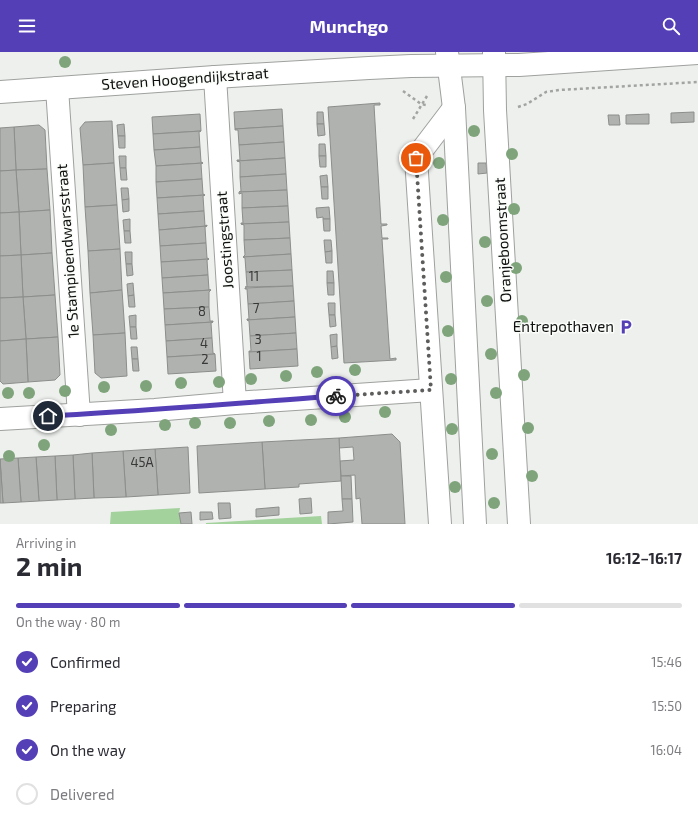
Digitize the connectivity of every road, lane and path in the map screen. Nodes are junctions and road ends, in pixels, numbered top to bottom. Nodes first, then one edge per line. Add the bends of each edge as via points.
1 (698, 53) edge
2 (494, 58) edge
3 (410, 59) edge
4 (447, 59) edge
5 (215, 77) junction
6 (698, 82) edge
7 (57, 88) junction
8 (402, 91) dead end
9 (0, 92) edge
10 (454, 108) junction
11 (495, 110) junction
12 (431, 390) junction
13 (235, 403) junction
14 (79, 415) junction
15 (0, 419) edge
16 (440, 524) edge
17 (475, 524) edge
18 (520, 524) edge

1 - 2 street via 519,65
2 - 4 street, Steven Hoogendijkstraat
2 - 11 street, Oranjeboomstraat
3 - 4 street, Steven Hoogendijkstraat
3 - 5 street, Steven Hoogendijkstraat
4 - 10 street
5 - 7 street, Steven Hoogendijkstraat
5 - 13 street, Joostingstraat
6 - 11 path via 559,90 546,92 517,107
7 - 9 street, Steven Hoogendijkstraat
7 - 14 street, 1e Stampioendwarsstraat
8 - 10 path via 421,104
10 - 12 street via 416,158
10 - 17 street
11 - 18 street, Oranjeboomstraat
12 - 13 street
12 - 16 street
13 - 14 street
14 - 15 street

